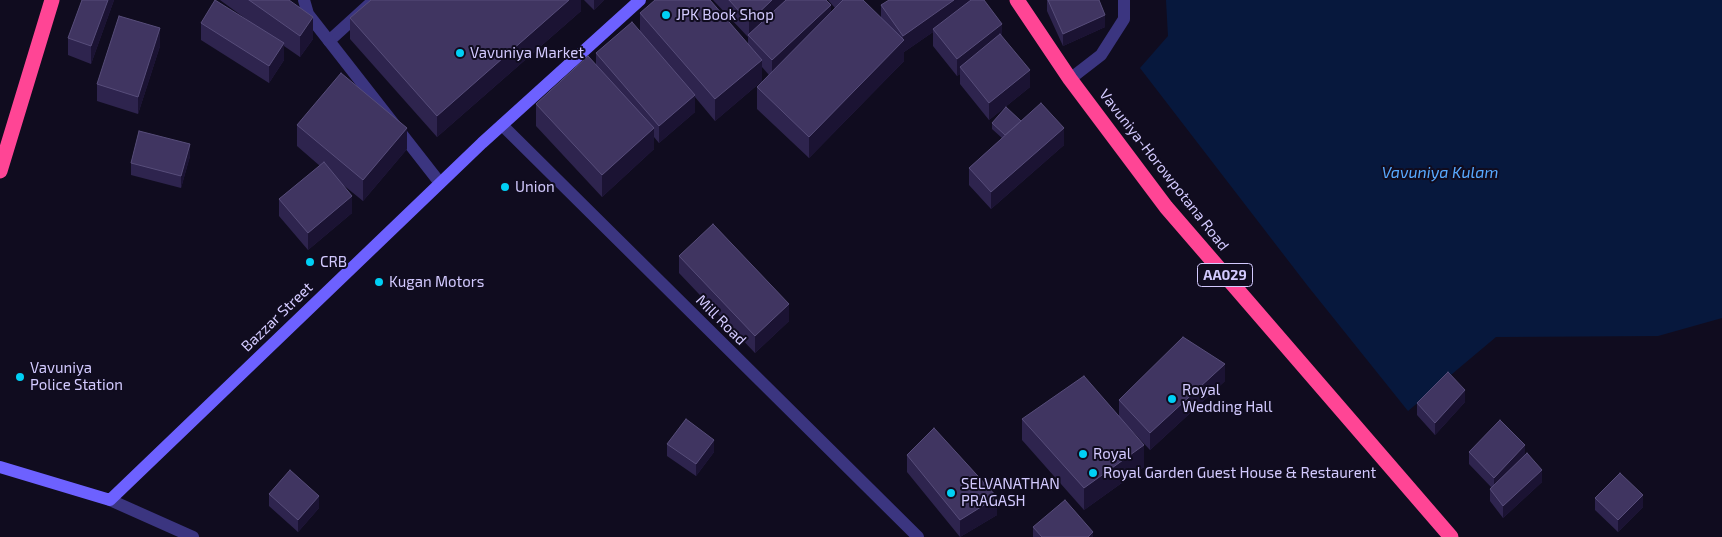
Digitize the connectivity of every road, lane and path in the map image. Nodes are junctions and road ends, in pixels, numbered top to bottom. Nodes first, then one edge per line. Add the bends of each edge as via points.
1 (52, 0) edge
2 (304, 0) edge
3 (374, 0) edge
4 (640, 0) edge
5 (1017, 0) edge
6 (1124, 0) edge
7 (329, 42) junction
8 (1070, 79) junction
9 (502, 125) junction
10 (0, 171) edge
11 (440, 183) junction
12 (0, 467) edge
13 (110, 500) junction
14 (193, 537) edge
15 (918, 537) edge
16 (1451, 537) edge

1 - 10 highway
2 - 7 street via 308,14
3 - 7 street
4 - 9 main road, Bazzar Street
5 - 8 highway, Vavuniya-Horowpotana Road / AA029
6 - 8 street via 1124,19 1101,55
7 - 11 street
8 - 16 highway, Vavuniya-Horowpotana Road / AA029 via 1166,207
9 - 11 main road, Bazzar Street
9 - 15 street, Mill Road
11 - 13 main road, Bazzar Street
12 - 13 main road
13 - 14 street

